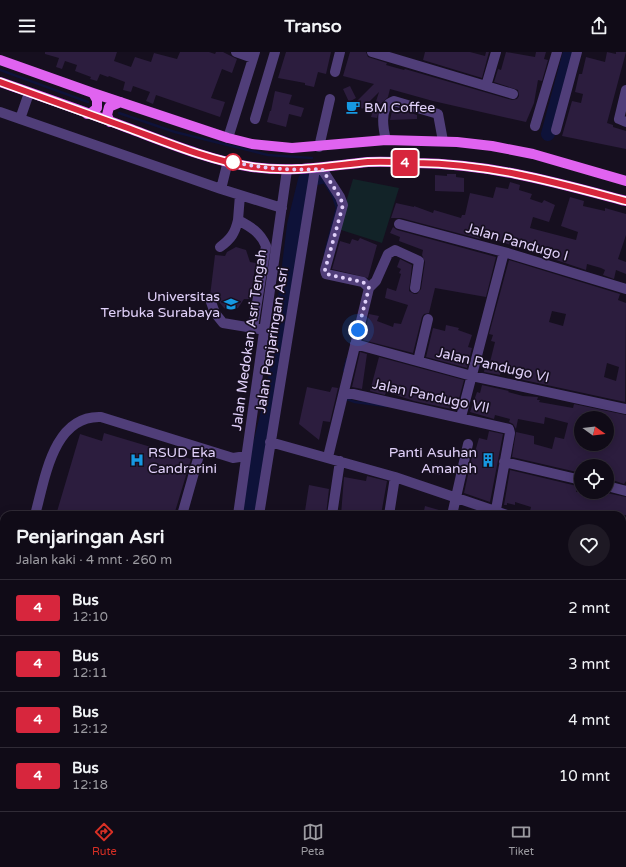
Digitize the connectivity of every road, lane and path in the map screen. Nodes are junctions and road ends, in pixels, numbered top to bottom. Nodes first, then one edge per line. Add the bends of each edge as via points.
1 (236, 52) edge
2 (275, 52) edge
3 (340, 52) edge
4 (372, 52) edge
5 (496, 52) edge
6 (557, 52) edge
7 (577, 52) edge
8 (254, 55) edge
9 (400, 56) edge
10 (0, 60) edge
11 (335, 72) dead end
12 (0, 82) edge
13 (486, 86) junction
14 (626, 90) edge
15 (29, 93) junction
16 (93, 94) junction
17 (513, 94) dead end
18 (330, 99) dead end
19 (121, 102) junction
20 (0, 112) edge
21 (87, 114) junction
22 (20, 118) junction
23 (255, 119) dead end
24 (110, 122) junction
25 (626, 122) edge
26 (535, 126) dead end
27 (556, 130) dead end
28 (228, 138) junction
29 (386, 140) junction
30 (443, 141) junction
31 (319, 147) junction
32 (228, 161) junction
33 (287, 170) junction
34 (316, 174) junction
35 (626, 180) edge
36 (221, 190) junction
37 (240, 195) junction
38 (626, 201) edge
39 (282, 208) junction
40 (238, 220) junction
41 (399, 224) dead end
42 (220, 247) dead end
43 (504, 252) junction
44 (369, 288) junction
45 (415, 288) dead end
46 (626, 289) edge
47 (211, 302) dead end
48 (428, 319) dead end
49 (253, 328) junction
50 (264, 330) junction
51 (355, 344) junction
52 (418, 361) junction
53 (472, 376) junction
54 (344, 395) junction
55 (626, 409) edge
56 (461, 417) junction
57 (270, 442) junction
58 (468, 444) dead end
59 (201, 448) junction
60 (246, 456) junction
61 (328, 458) junction
62 (340, 461) junction
63 (504, 462) junction
64 (395, 477) junction
65 (574, 478) edge
66 (614, 488) edge
67 (626, 491) edge
68 (455, 496) junction
69 (36, 511) edge
70 (183, 511) edge
71 (239, 511) edge
72 (260, 511) edge
73 (333, 511) edge
74 (391, 511) edge
75 (453, 511) edge
76 (490, 511) edge
77 (495, 511) edge

1 - 8 street
2 - 23 street
3 - 11 street
4 - 9 street
5 - 13 street
6 - 26 street
7 - 27 street
8 - 28 street
9 - 13 street
10 - 16 main road
12 - 15 main road
13 - 17 street
14 - 25 street via 619,119
15 - 21 main road
15 - 22 street
16 - 19 main road
16 - 21 main road via 97,100 97,108
18 - 31 street
19 - 24 main road via 109,107 107,115
19 - 28 main road
20 - 22 street
21 - 24 main road
22 - 36 street
24 - 32 main road
28 - 31 main road via 273,147
29 - 30 main road
29 - 30 street via 382,122 388,105 394,101 438,114
29 - 31 main road
30 - 35 main road via 492,146 533,154
32 - 33 main road via 252,167
32 - 36 street
33 - 34 main road
33 - 39 street, Jalan Medokan Asri Tengah
34 - 38 main road via 369,162 493,168
34 - 44 street via 340,197 343,205 326,274 363,282
34 - 57 street, Jalan Penjaringan Asri
36 - 37 street
37 - 39 street
37 - 40 street
39 - 50 street, Jalan Medokan Asri Tengah
40 - 42 street via 230,240
40 - 49 street via 254,229 266,246
41 - 43 street, Jalan Pandugo I
43 - 46 street, Jalan Pandugo I
43 - 53 street
44 - 45 street via 376,281 388,254 395,250 419,261
44 - 51 street
47 - 49 street via 223,323
48 - 52 street
49 - 50 street
50 - 60 street, Jalan Medokan Asri Tengah
51 - 52 street, Jalan Pandugo VI
51 - 54 street
52 - 53 street, Jalan Pandugo VI
53 - 55 street, Jalan Pandugo VI
53 - 56 street
54 - 56 street, Jalan Pandugo VII
54 - 61 street
56 - 63 street, Jalan Pandugo VII via 510,430
57 - 61 street
57 - 72 street, Jalan Penjaringan Asri
58 - 68 street
59 - 60 street via 233,458
59 - 69 street via 101,417 90,416 78,421 54,448
59 - 70 street
60 - 71 street, Jalan Medokan Asri Tengah
61 - 62 street
62 - 64 street
62 - 73 street
63 - 65 street
63 - 77 street
64 - 68 street
64 - 74 street
66 - 67 street
68 - 75 street
68 - 76 street

